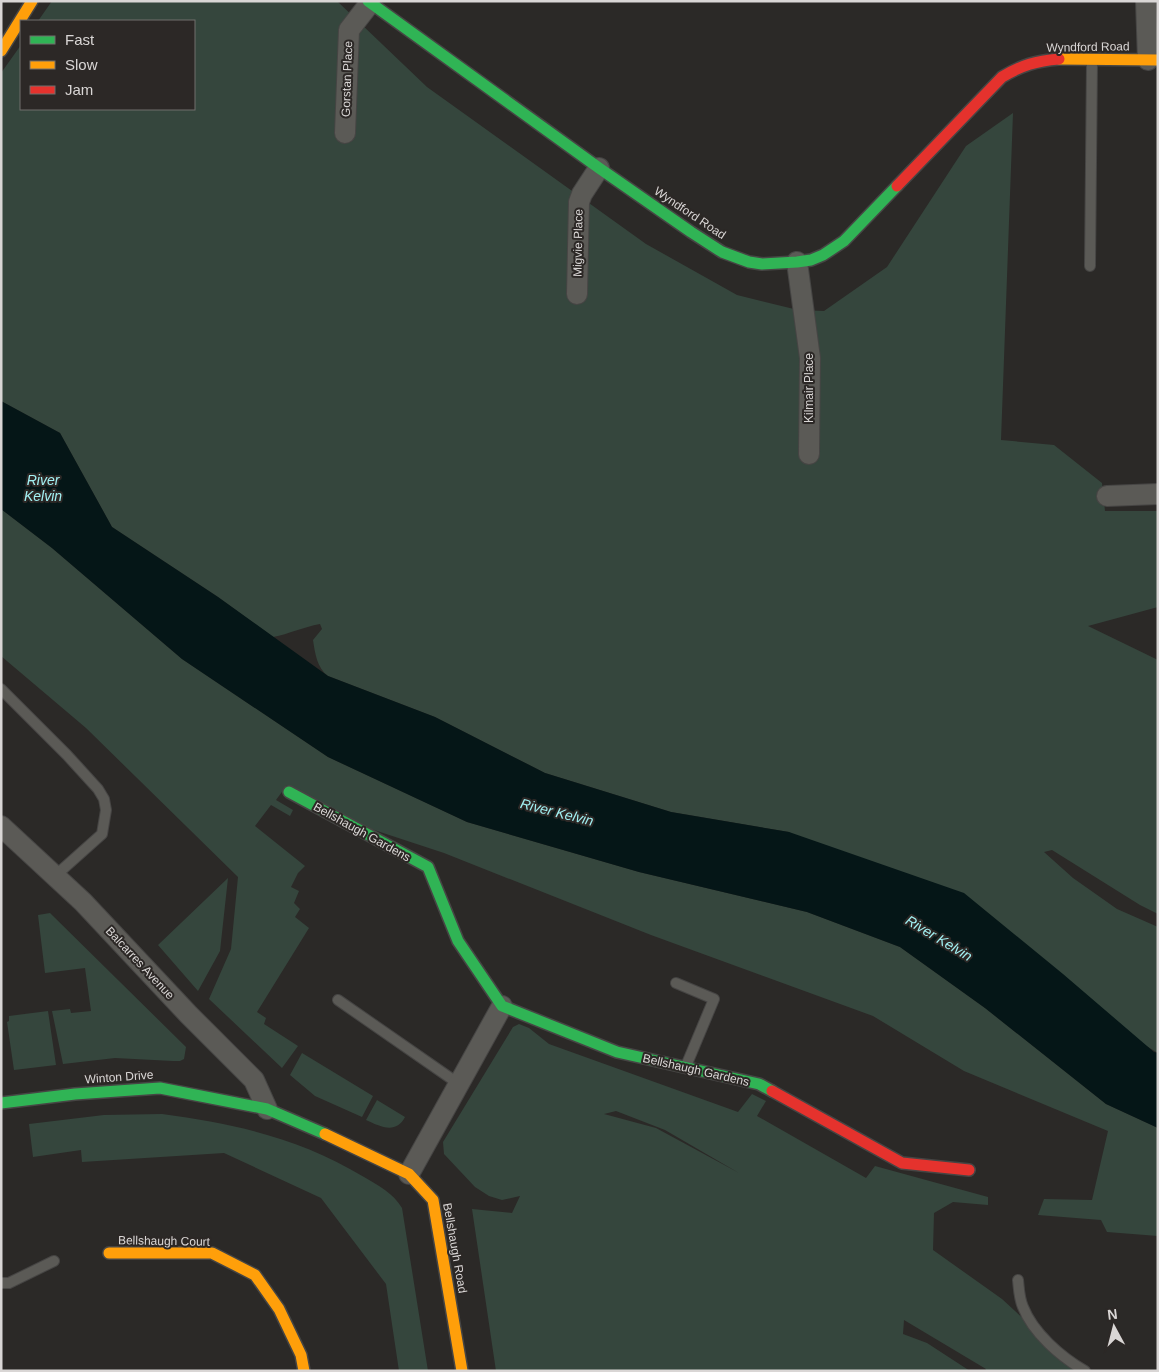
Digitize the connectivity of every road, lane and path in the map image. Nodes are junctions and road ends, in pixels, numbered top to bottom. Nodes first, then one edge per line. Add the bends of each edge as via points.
1 (32, 1) edge
2 (1146, 1) edge
3 (369, 2) edge
4 (20, 20) edge
5 (20, 20) edge
6 (1, 51) edge
7 (1092, 60) junction
8 (1153, 60) edge
9 (345, 133) dead end
10 (599, 168) junction
11 (797, 262) junction
12 (1090, 266) dead end
13 (577, 294) dead end
14 (809, 454) dead end
15 (1158, 494) edge
16 (1107, 496) dead end
17 (1, 689) edge
18 (289, 792) dead end
19 (1, 826) edge
20 (55, 876) junction
21 (676, 983) dead end
22 (338, 1000) dead end
23 (502, 1006) junction
24 (685, 1068) junction
25 (459, 1084) junction
26 (1, 1103) edge
27 (267, 1109) junction
28 (969, 1170) dead end
29 (409, 1174) junction
30 (109, 1254) dead end
31 (54, 1261) dead end
32 (1018, 1280) dead end
33 (1, 1283) edge
34 (304, 1371) edge
35 (462, 1371) edge
36 (1085, 1371) edge

1 - 5 street
2 - 8 street
3 - 9 street, Gorstan Place via 348,30
3 - 10 street, Wyndford Road
4 - 6 street
7 - 8 street, Wyndford Road
7 - 11 street, Wyndford Road via 1040,61 1019,67 1002,77 844,240 823,255
7 - 12 lane
10 - 11 street, Wyndford Road via 722,252 762,264
10 - 13 street, Migvie Place via 579,202
11 - 14 street, Kilmair Place via 810,358
15 - 16 street
17 - 20 lane via 67,755 104,799 106,810 102,834
18 - 23 street, Bellshaugh Gardens via 428,868 458,941
19 - 20 street, Balcarres Avenue
20 - 27 street, Balcarres Avenue via 254,1080
21 - 24 lane via 714,999
22 - 25 lane
23 - 24 street, Bellshaugh Gardens via 617,1052
23 - 25 street
24 - 28 street, Bellshaugh Gardens via 759,1084 902,1163
25 - 29 street
26 - 27 street, Winton Drive via 160,1088
27 - 29 street, Bellshaugh Road
29 - 35 street, Bellshaugh Road via 433,1200
30 - 34 street, Bellshaugh Court via 212,1253 255,1275 280,1309 301,1355
31 - 33 lane via 9,1283
32 - 36 lane via 1022,1305 1029,1320 1065,1357

